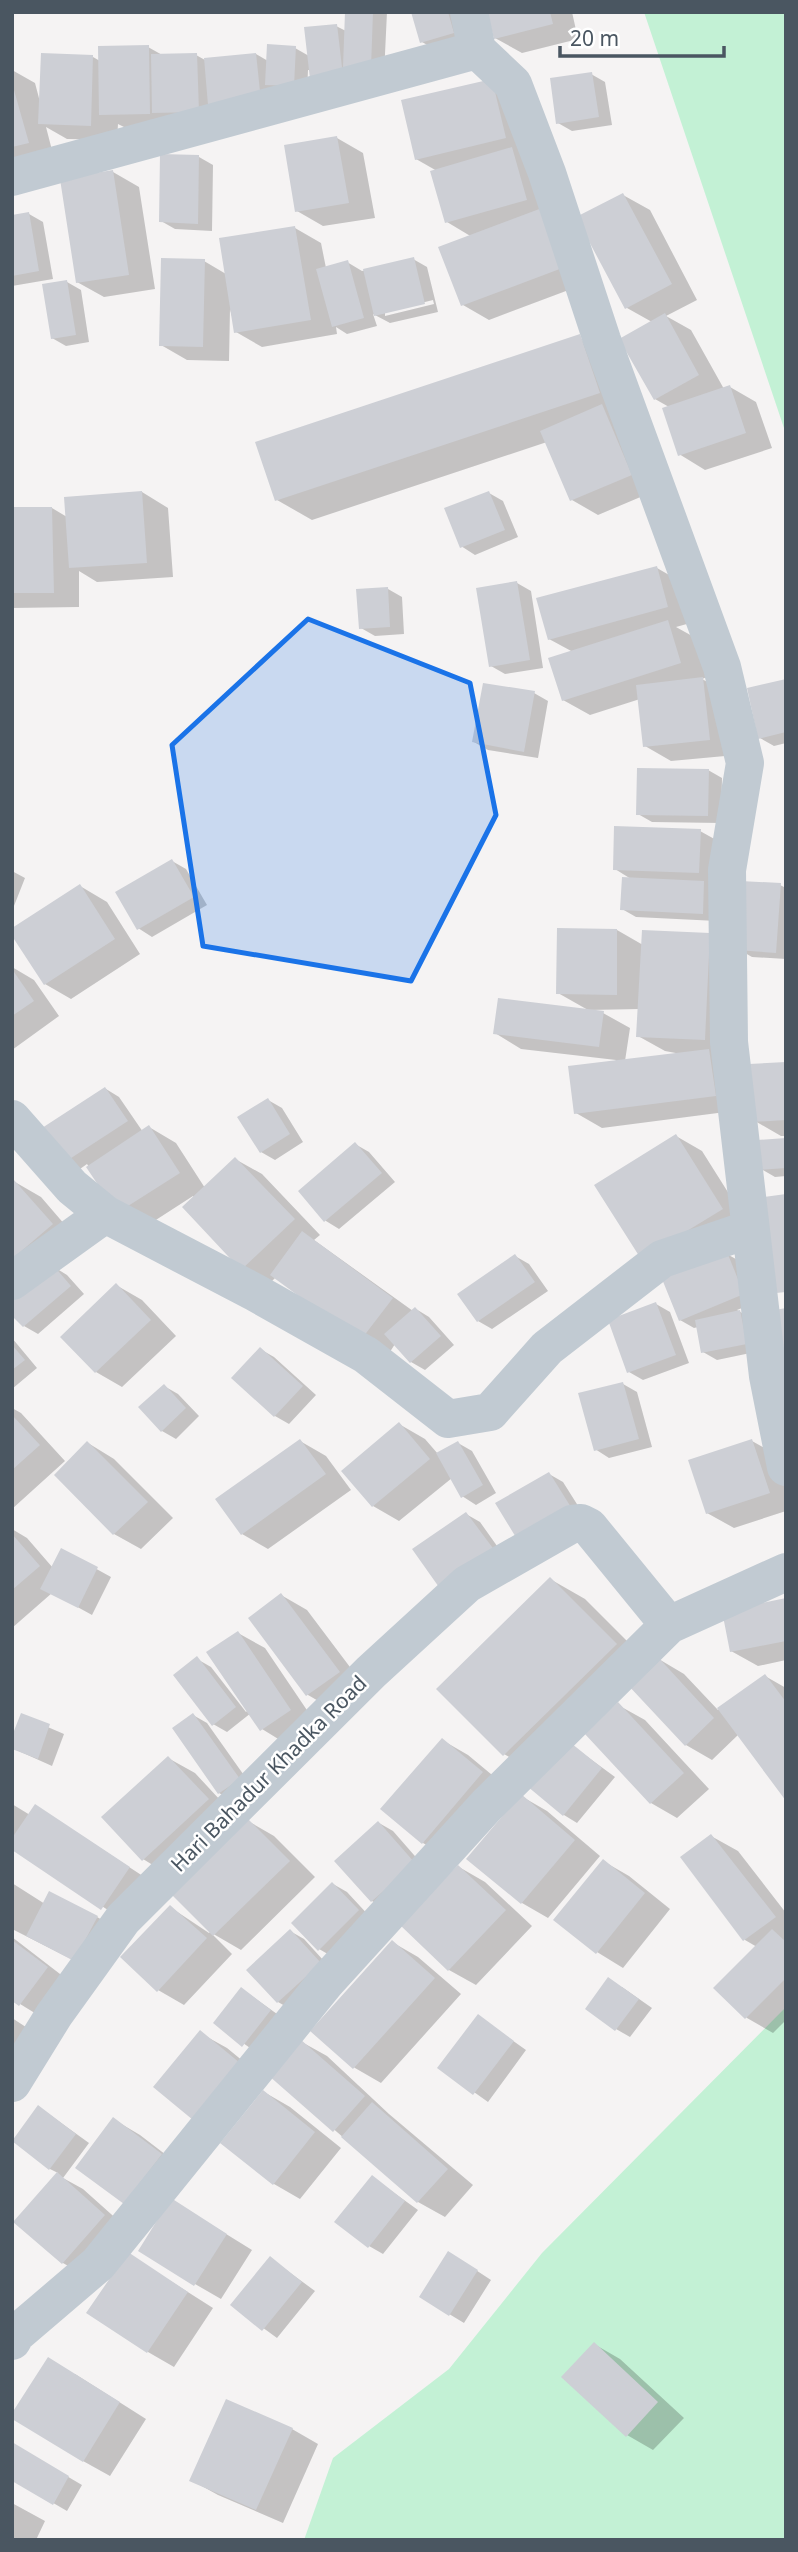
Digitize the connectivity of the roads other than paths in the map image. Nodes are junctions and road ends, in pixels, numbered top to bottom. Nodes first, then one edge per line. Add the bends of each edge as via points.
1 (469, 12) edge
2 (477, 50) junction
3 (12, 177) edge
4 (12, 1119) edge
5 (105, 1214) junction
6 (750, 1229) junction
7 (12, 1281) edge
8 (786, 1466) edge
9 (786, 1572) edge
10 (669, 1625) junction
11 (12, 2083) edge
12 (13, 2335) edge

1 - 2 street
2 - 3 street
2 - 6 street via 513,84 547,173 602,340 722,667 745,763 727,870 729,1042
4 - 5 street via 72,1186
5 - 6 street via 366,1354 448,1419 490,1412 547,1348 662,1259
5 - 7 street
6 - 8 street via 768,1376
9 - 10 street
10 - 11 street, Hari Bahadur Khadka Road via 581,1523 467,1584 371,1672 123,1919
10 - 12 street via 487,1805 325,1983 98,2264

